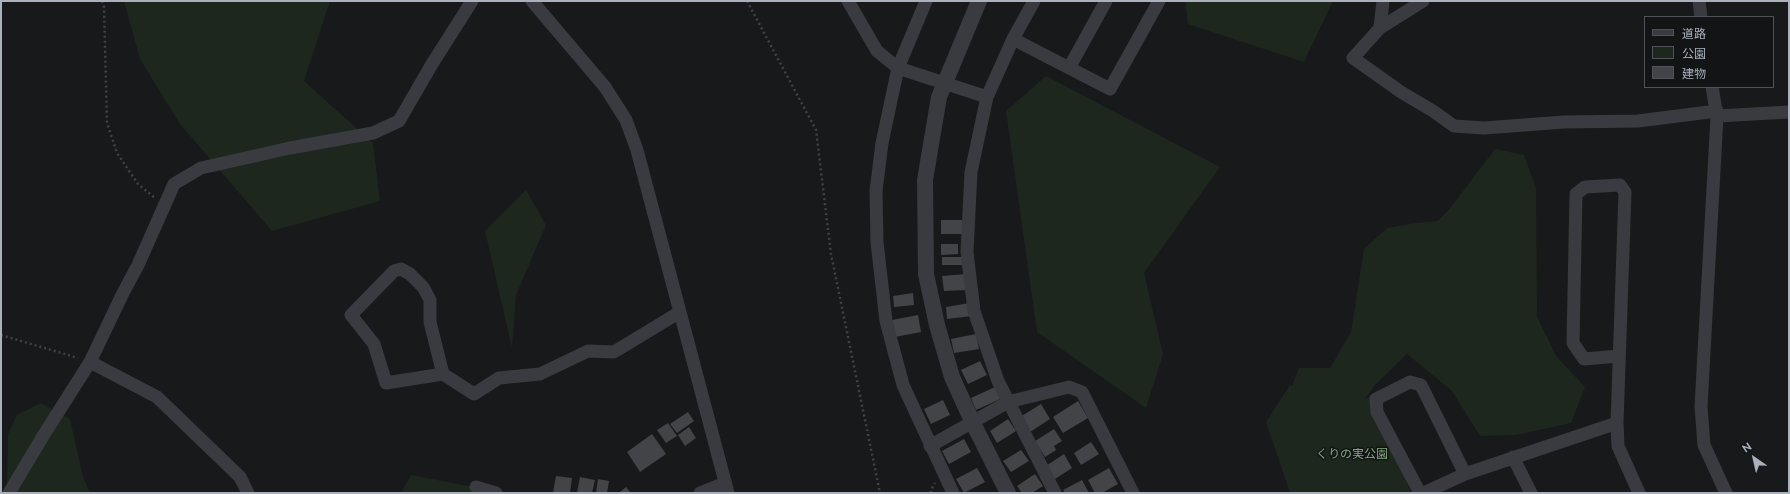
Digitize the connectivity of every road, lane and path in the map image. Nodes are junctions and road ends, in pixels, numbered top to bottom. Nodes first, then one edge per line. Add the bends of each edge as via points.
1 (102, 1) edge
2 (472, 1) edge
3 (532, 1) edge
4 (747, 1) edge
5 (848, 1) edge
6 (926, 1) edge
7 (979, 1) edge
8 (1034, 1) edge
9 (1106, 1) edge
10 (1158, 1) edge
11 (1383, 1) edge
12 (1423, 1) edge
13 (1699, 1) edge
14 (1701, 16) edge
15 (1380, 28) junction
16 (1013, 39) junction
17 (898, 68) junction
18 (1069, 68) junction
19 (945, 83) junction
20 (1712, 88) edge
21 (986, 97) junction
22 (1789, 112) edge
23 (1717, 114) junction
24 (164, 205) junction
25 (680, 312) junction
26 (1, 335) edge
27 (1619, 356) junction
28 (90, 362) junction
29 (443, 374) junction
30 (1008, 402) junction
31 (972, 421) junction
32 (1617, 423) junction
33 (930, 446) junction
34 (1513, 457) junction
35 (1465, 474) junction
36 (476, 487) dead end
37 (726, 488) edge
38 (9, 493) edge
39 (248, 493) edge
40 (496, 493) edge
41 (700, 493) edge
42 (880, 493) edge
43 (953, 493) edge
44 (1008, 493) edge
45 (1055, 493) edge
46 (1133, 493) edge
47 (1420, 493) edge
48 (1424, 493) edge
49 (1531, 493) edge
50 (1639, 493) edge
51 (1726, 493) edge

1 - 24 path via 107,123 117,153 138,184
2 - 24 street via 399,121 373,134 290,148 201,168 174,184
3 - 25 street via 605,87 626,120 637,150
4 - 42 path via 816,130 830,254
5 - 17 street via 878,51
6 - 17 street
7 - 19 street
8 - 16 street
9 - 18 street
10 - 18 street via 1110,89
11 - 15 street
12 - 15 street
13 - 14 street
15 - 23 street via 1353,58 1454,126 1484,128
16 - 18 street
16 - 21 street
17 - 19 street
17 - 33 street via 882,143 876,191 877,242 886,321 903,385
19 - 21 street
19 - 31 street via 939,97 925,180 926,274 952,376
20 - 23 street
21 - 30 street via 971,172 967,252 974,311 998,381
22 - 23 street
23 - 51 street via 1701,406 1704,445
24 - 28 street via 138,265
25 - 29 street via 614,352 588,351 540,374 499,378 474,394
25 - 37 street
26 - 28 path
27 - 27 street via 1625,192 1620,185 1585,187 1576,194 1573,343 1584,359
27 - 32 street
28 - 38 street
28 - 39 street via 157,397 240,477
29 - 29 street via 386,383 374,344 351,315 394,271 401,269 410,274 423,287 430,300 430,322
30 - 31 street
30 - 45 street
30 - 46 street via 1069,387 1082,392
31 - 33 street
31 - 44 street
32 - 34 street
32 - 50 street via 1618,446
33 - 43 street
34 - 35 street
34 - 49 street
35 - 47 street via 1421,385 1410,382 1376,399 1377,412
35 - 48 street
36 - 40 street
37 - 41 street

